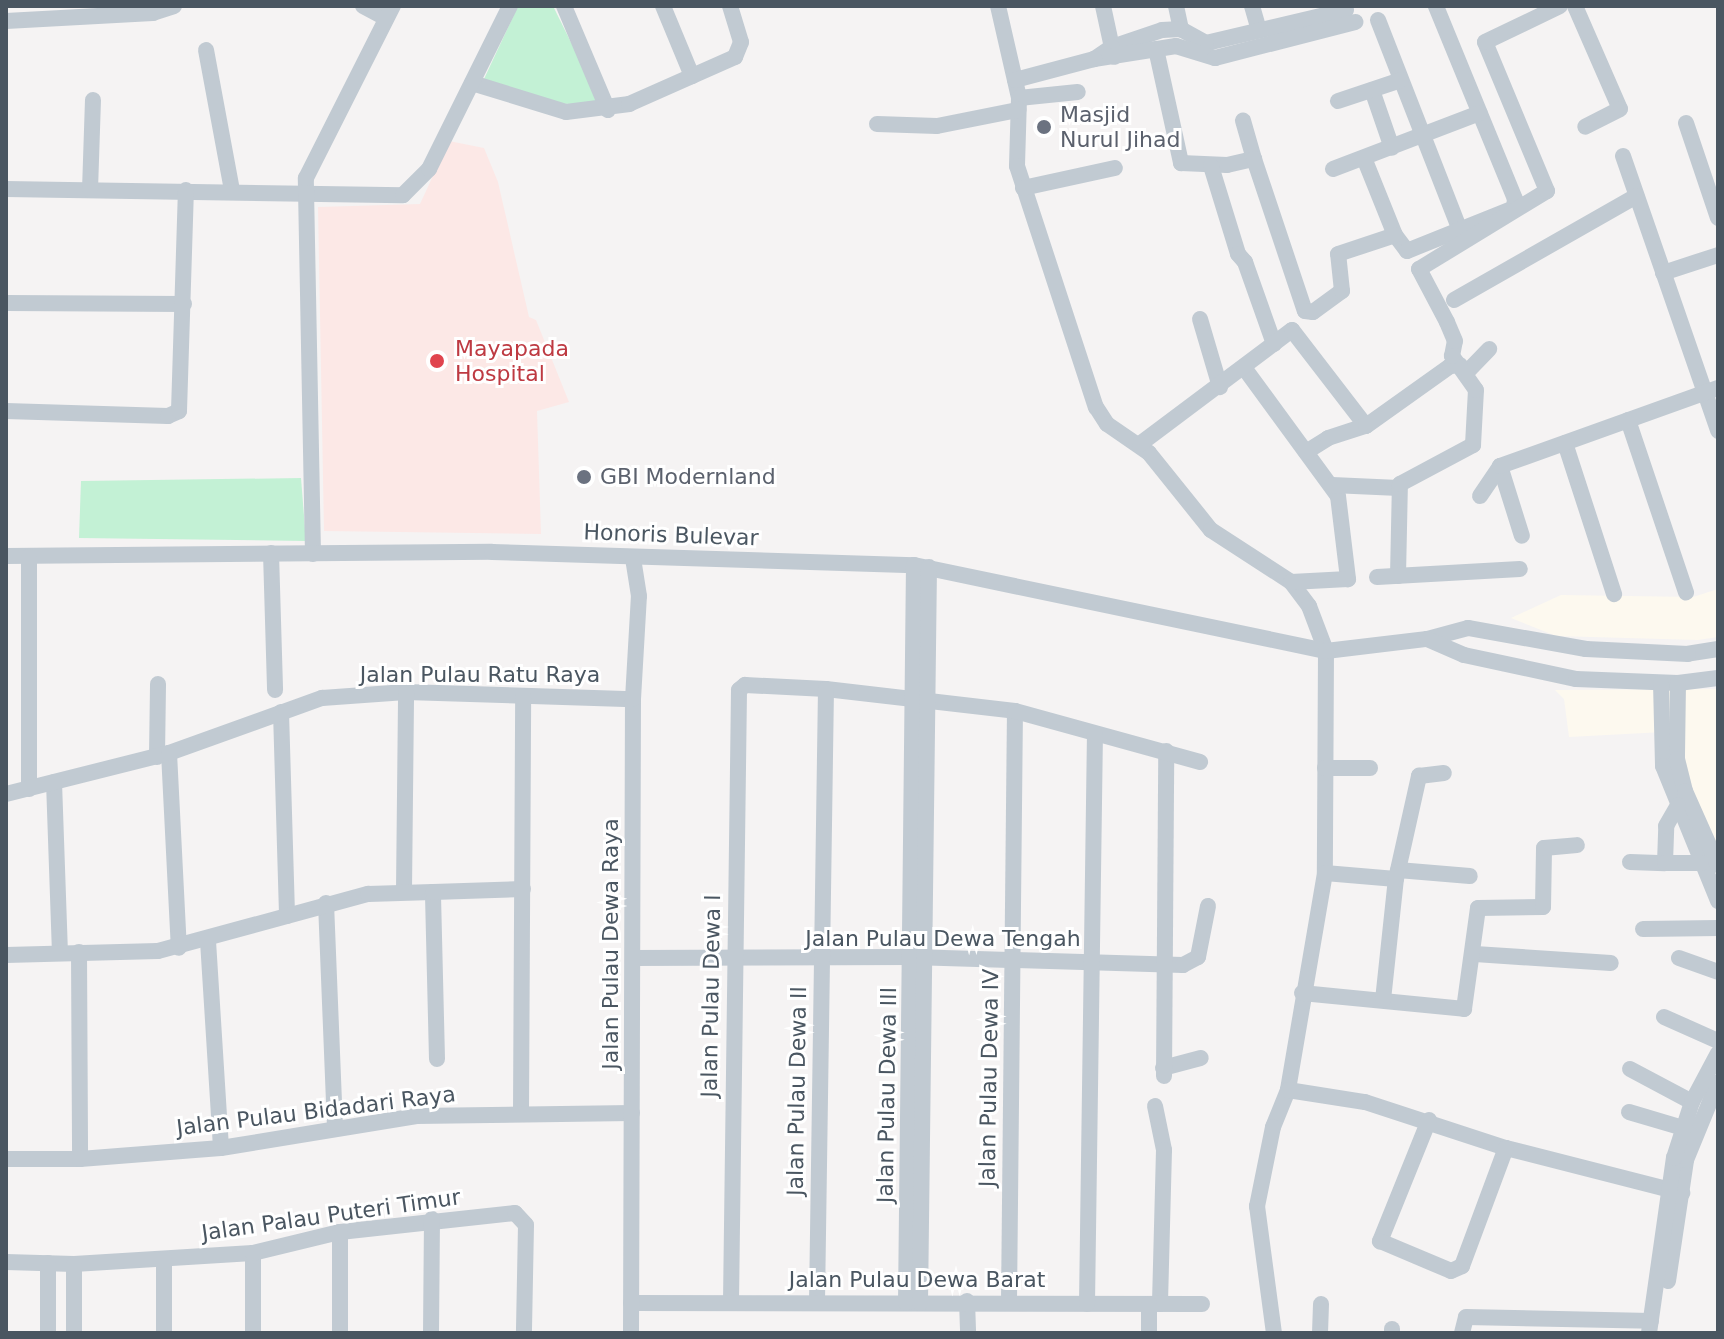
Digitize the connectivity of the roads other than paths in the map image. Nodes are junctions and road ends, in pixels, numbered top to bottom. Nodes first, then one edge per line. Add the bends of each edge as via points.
1 (174, 6) edge
2 (363, 6) edge
3 (510, 6) edge
4 (564, 6) edge
5 (663, 6) edge
6 (730, 6) edge
7 (998, 6) edge
8 (1103, 6) edge
9 (1176, 6) edge
10 (1252, 6) edge
11 (1436, 6) edge
12 (1560, 6) edge
13 (1575, 6) edge
14 (154, 10) edge
15 (389, 12) edge
16 (1366, 17) edge
17 (6, 21) edge
18 (1181, 29) junction
19 (1259, 30) junction
20 (1156, 49) junction
21 (206, 50) dead end
22 (1113, 53) junction
23 (692, 76) junction
24 (1015, 80) junction
25 (1401, 80) junction
26 (472, 83) junction
27 (1372, 90) junction
28 (1078, 92) dead end
29 (93, 100) dead end
30 (1338, 101) dead end
31 (1018, 104) junction
32 (608, 110) junction
33 (1480, 113) junction
34 (1243, 121) dead end
35 (1686, 123) dead end
36 (877, 124) dead end
37 (1585, 127) dead end
38 (1423, 136) junction
39 (1392, 148) junction
40 (1623, 156) dead end
41 (1364, 158) junction
42 (1254, 159) junction
43 (1211, 166) junction
44 (1115, 168) dead end
45 (1333, 169) dead end
46 (1023, 188) junction
47 (6, 189) edge
48 (90, 190) junction
49 (186, 190) junction
50 (232, 190) junction
51 (305, 191) junction
52 (1636, 196) junction
53 (1718, 218) edge
54 (1460, 230) junction
55 (1395, 235) junction
56 (1718, 255) edge
57 (1663, 273) junction
58 (1454, 300) dead end
59 (6, 303) edge
60 (184, 304) junction
61 (1200, 319) dead end
62 (1274, 344) junction
63 (1489, 349) dead end
64 (1245, 369) junction
65 (1464, 369) junction
66 (1220, 387) junction
67 (1711, 390) edge
68 (6, 411) edge
69 (1628, 420) junction
70 (1366, 426) junction
71 (1718, 431) edge
72 (1565, 443) junction
73 (1140, 444) junction
74 (1306, 452) junction
75 (1500, 466) junction
76 (1332, 485) junction
77 (1399, 488) junction
78 (1480, 496) dead end
79 (1522, 536) dead end
80 (271, 553) junction
81 (313, 554) junction
82 (6, 556) edge
83 (29, 557) junction
84 (633, 557) junction
85 (921, 566) junction
86 (1520, 569) dead end
87 (1398, 576) junction
88 (1377, 577) dead end
89 (1291, 582) junction
90 (1686, 592) dead end
91 (1614, 594) dead end
92 (1427, 639) junction
93 (1551, 642) junction
94 (1718, 649) edge
95 (1326, 651) junction
96 (1541, 670) junction
97 (1718, 678) edge
98 (1661, 683) junction
99 (1678, 683) junction
100 (158, 684) dead end
101 (826, 689) junction
102 (275, 690) dead end
103 (406, 692) junction
104 (523, 696) junction
105 (920, 697) junction
106 (633, 699) junction
107 (1015, 711) junction
108 (281, 712) junction
109 (1095, 734) junction
110 (1166, 751) junction
111 (163, 755) junction
112 (1200, 762) dead end
113 (1325, 768) junction
114 (1370, 768) dead end
115 (1444, 773) dead end
116 (54, 782) junction
117 (29, 789) junction
118 (6, 794) edge
119 (1678, 805) junction
120 (1577, 845) dead end
121 (1630, 862) dead end
122 (1665, 863) junction
123 (1701, 863) junction
124 (1718, 865) edge
125 (1325, 873) junction
126 (1397, 875) junction
127 (1470, 876) dead end
128 (523, 889) junction
129 (404, 891) junction
130 (433, 892) junction
131 (1718, 901) edge
132 (326, 903) junction
133 (1208, 906) dead end
134 (287, 916) junction
135 (1718, 928) edge
136 (1643, 929) dead end
137 (208, 941) junction
138 (179, 948) junction
139 (79, 952) junction
140 (60, 953) junction
141 (1475, 954) junction
142 (6, 955) edge
143 (918, 957) junction
144 (633, 958) junction
145 (1013, 958) junction
146 (1679, 958) dead end
147 (733, 959) junction
148 (821, 960) junction
149 (1094, 963) junction
150 (1611, 963) dead end
151 (1166, 965) junction
152 (1718, 972) edge
153 (1302, 993) junction
154 (1383, 1000) junction
155 (1664, 1017) dead end
156 (1718, 1041) edge
157 (1201, 1058) dead end
158 (437, 1059) dead end
159 (1716, 1068) edge
160 (1630, 1069) dead end
161 (1288, 1090) junction
162 (1706, 1104) edge
163 (1155, 1106) dead end
164 (521, 1111) junction
165 (1629, 1112) dead end
166 (632, 1113) junction
167 (1429, 1120) junction
168 (335, 1128) junction
169 (1683, 1128) junction
170 (221, 1148) junction
171 (1506, 1148) junction
172 (6, 1159) edge
173 (80, 1159) junction
174 (1675, 1192) junction
175 (432, 1219) junction
176 (340, 1232) junction
177 (253, 1253) junction
178 (164, 1259) junction
179 (6, 1262) edge
180 (48, 1263) junction
181 (74, 1264) junction
182 (967, 1301) junction
183 (1009, 1301) junction
184 (731, 1302) junction
185 (817, 1302) junction
186 (631, 1303) junction
187 (913, 1303) junction
188 (1087, 1304) junction
189 (1154, 1304) junction
190 (1202, 1304) dead end
191 (1321, 1304) dead end
192 (1653, 1329) edge
193 (48, 1333) edge
194 (74, 1333) edge
195 (164, 1333) edge
196 (253, 1333) edge
197 (340, 1333) edge
198 (431, 1333) edge
199 (524, 1333) edge
200 (631, 1333) edge
201 (968, 1333) edge
202 (1149, 1333) edge
203 (1274, 1333) edge
204 (1320, 1333) edge
205 (1462, 1333) edge

1 - 14 street
2 - 15 street
3 - 26 street
4 - 32 street
5 - 23 street
6 - 23 street via 740,50
7 - 24 street
8 - 22 street
9 - 18 street
10 - 19 street
11 - 33 street
12 - 65 street via 1485,42 1547,189 1528,207 1419,269 1455,341 1452,356
13 - 37 street via 1620,109
14 - 17 street
15 - 51 street via 315,158
16 - 19 street
16 - 20 street via 1215,58 1176,46
16 - 25 street
18 - 19 street via 1206,43
18 - 22 street via 1162,30
20 - 22 street
20 - 43 street via 1181,163
21 - 50 street
22 - 24 street
23 - 32 street
24 - 31 street
25 - 27 street
25 - 38 street
26 - 32 street via 549,109
26 - 51 street via 413,191 387,196
27 - 30 street
27 - 39 street
28 - 31 street
29 - 48 street
31 - 36 street via 937,126
31 - 46 street via 1014,140
33 - 38 street
33 - 54 street via 1515,204 1510,212
34 - 42 street
35 - 53 street
38 - 39 street
38 - 54 street
39 - 41 street
40 - 52 street
41 - 45 street
41 - 55 street
42 - 43 street
42 - 55 street via 1305,311 1313,312 1342,291 1338,254
43 - 62 street
44 - 46 street
46 - 73 street via 1096,407 1107,424
47 - 48 street
48 - 49 street
49 - 50 street
49 - 60 street
50 - 51 street
51 - 81 street
52 - 57 street
52 - 58 street
54 - 55 street via 1412,251 1404,250
56 - 57 street
57 - 67 street
59 - 60 street
60 - 68 street via 181,407 176,414
61 - 66 street
62 - 64 street
62 - 70 street via 1294,331
63 - 65 street
64 - 66 street
64 - 74 street
65 - 70 street via 1450,366
65 - 77 street via 1476,390 1472,447
66 - 73 street
67 - 69 street
67 - 71 street
69 - 72 street
69 - 90 street
70 - 74 street via 1328,438
72 - 75 street
72 - 91 street
73 - 89 street via 1211,530
74 - 76 street
75 - 78 street
75 - 79 street
76 - 77 street
76 - 89 street via 1339,498 1348,579
77 - 87 street
80 - 81 street, Honoris Bulevar
80 - 83 street, Honoris Bulevar
80 - 102 street
81 - 84 street, Honoris Bulevar
82 - 83 street, Honoris Bulevar
83 - 117 street
84 - 85 street, Honoris Bulevar
84 - 106 street, Jalan Pulau Dewa Raya via 639,596
85 - 95 street, Honoris Bulevar
85 - 105 street, Jalan Pulau Dewa III
86 - 87 street
87 - 88 street
89 - 95 street via 1309,606
92 - 93 street, Honoris Bulevar via 1468,628
92 - 95 street, Honoris Bulevar
92 - 96 street via 1464,655
93 - 94 street, Honoris Bulevar via 1688,654
93 - 96 street
95 - 113 street via 1330,718
96 - 98 street via 1576,679
97 - 99 street
98 - 99 street
98 - 119 street via 1660,751
99 - 124 street via 1677,759 1685,791
100 - 111 street
101 - 105 street
101 - 147 street, Jalan Pulau Dewa I via 745,685 739,690
101 - 148 street, Jalan Pulau Dewa II
103 - 104 street, Jalan Pulau Ratu Raya
103 - 108 street, Jalan Pulau Ratu Raya via 322,698
103 - 129 street
104 - 106 street, Jalan Pulau Ratu Raya
104 - 128 street
105 - 107 street
105 - 143 street, Jalan Pulau Dewa III
106 - 144 street, Jalan Pulau Dewa Raya
107 - 109 street
107 - 145 street, Jalan Pulau Dewa IV
108 - 111 street, Jalan Pulau Ratu Raya
108 - 134 street
109 - 110 street
109 - 149 street
110 - 112 street
110 - 151 street
111 - 116 street, Jalan Pulau Ratu Raya
111 - 138 street
113 - 114 street
113 - 125 street
115 - 126 street via 1419,776
116 - 117 street, Jalan Pulau Ratu Raya
116 - 140 street
117 - 118 street, Jalan Pulau Ratu Raya
119 - 122 street via 1666,826
119 - 123 street
120 - 141 street via 1544,848 1543,907 1480,906
121 - 122 street
122 - 123 street
123 - 131 street
125 - 126 street
125 - 153 street
126 - 127 street
126 - 154 street
128 - 130 street
128 - 164 street
129 - 130 street
129 - 132 street
130 - 158 street
132 - 134 street
132 - 168 street
133 - 151 street, Jalan Pulau Dewa Tengah via 1198,957 1183,965
134 - 137 street
135 - 136 street
137 - 138 street
137 - 170 street
138 - 139 street
139 - 140 street
139 - 173 street
140 - 142 street
141 - 150 street
141 - 154 street via 1464,1009
143 - 145 street, Jalan Pulau Dewa Tengah
143 - 148 street, Jalan Pulau Dewa Tengah
143 - 187 street, Jalan Pulau Dewa III
144 - 147 street, Jalan Pulau Dewa Tengah
144 - 166 street, Jalan Pulau Dewa Raya
145 - 149 street, Jalan Pulau Dewa Tengah
145 - 183 street, Jalan Pulau Dewa IV
146 - 152 street
147 - 148 street, Jalan Pulau Dewa Tengah
147 - 184 street, Jalan Pulau Dewa I
148 - 185 street, Jalan Pulau Dewa II
149 - 151 street, Jalan Pulau Dewa Tengah
149 - 188 street
151 - 157 street via 1164,1072
153 - 154 street
153 - 161 street
155 - 156 street
159 - 162 street
160 - 162 street
161 - 167 street via 1365,1102
161 - 203 street via 1273,1127 1257,1206
162 - 169 street
162 - 174 street
163 - 189 street via 1164,1150
164 - 166 street, Jalan Pulau Bidadari Raya
164 - 168 street, Jalan Pulau Bidadari Raya via 416,1116
165 - 169 street
166 - 186 street, Jalan Pulau Dewa Raya
167 - 171 street
167 - 171 street via 1380,1241 1451,1271 1462,1266
168 - 170 street, Jalan Pulau Bidadari Raya
169 - 174 street
170 - 173 street, Jalan Pulau Bidadari Raya
171 - 174 street
172 - 173 street, Jalan Pulau Bidadari Raya
174 - 192 street
175 - 176 street, Jalan Palau Puteri Timur
175 - 198 street
175 - 199 street, Jalan Palau Puteri Timur via 515,1213 524,1218
176 - 177 street, Jalan Palau Puteri Timur
176 - 197 street
177 - 178 street, Jalan Palau Puteri Timur
177 - 196 street
178 - 181 street, Jalan Palau Puteri Timur
178 - 195 street
179 - 180 street, Jalan Palau Puteri Timur
180 - 181 street, Jalan Palau Puteri Timur
180 - 193 street
181 - 194 street
182 - 183 street, Jalan Pulau Dewa Barat
182 - 187 street, Jalan Pulau Dewa Barat
182 - 201 street
183 - 188 street, Jalan Pulau Dewa Barat
184 - 185 street, Jalan Pulau Dewa Barat
184 - 186 street, Jalan Pulau Dewa Barat
185 - 187 street, Jalan Pulau Dewa Barat
186 - 200 street, Jalan Pulau Dewa Raya
188 - 189 street, Jalan Pulau Dewa Barat
189 - 190 street, Jalan Pulau Dewa Barat
189 - 202 street
191 - 204 street
192 - 205 street via 1466,1317

